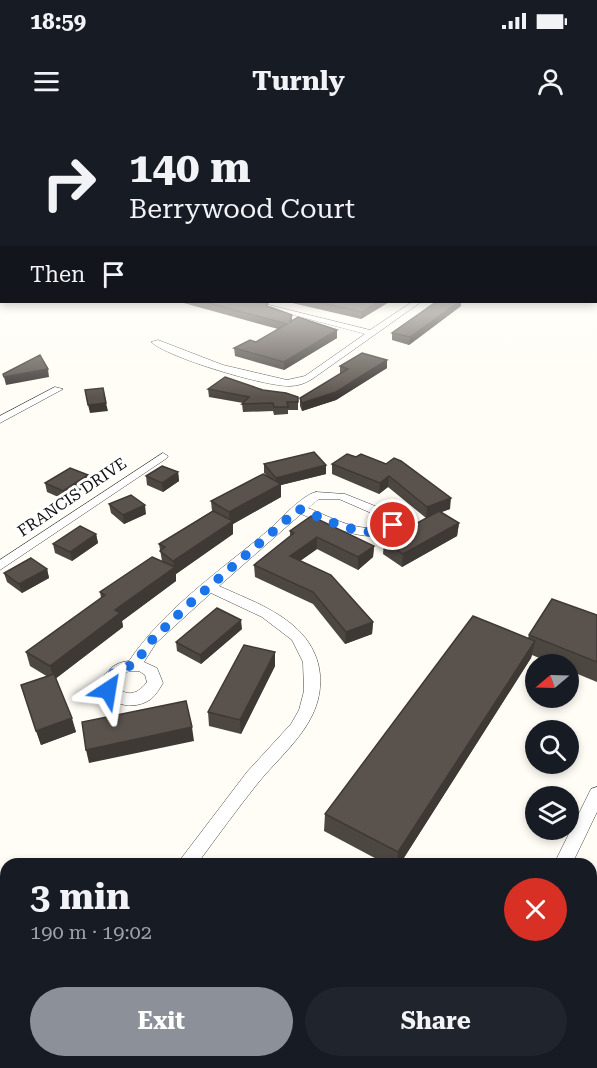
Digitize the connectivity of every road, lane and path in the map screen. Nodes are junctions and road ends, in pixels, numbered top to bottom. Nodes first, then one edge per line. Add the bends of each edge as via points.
1 (277, 309) edge
2 (406, 309) edge
3 (371, 333) junction
4 (155, 342) dead end
5 (58, 389) dead end
6 (0, 420) edge
7 (163, 456) dead end
8 (299, 509) junction
9 (0, 566) edge
10 (210, 587) junction
11 (134, 665) dead end
12 (597, 794) edge
13 (191, 858) edge
14 (566, 858) edge

1 - 3 street
2 - 3 street
3 - 4 street via 310,378 295,383 265,380 171,351
5 - 6 street
7 - 9 street, FRANCIS DRIVE
8 - 8 street via 364,533 385,531 393,525 391,517 341,496 316,495
8 - 10 street
10 - 11 street via 152,640
10 - 13 street via 285,626 308,655 313,682 301,722
12 - 14 street

